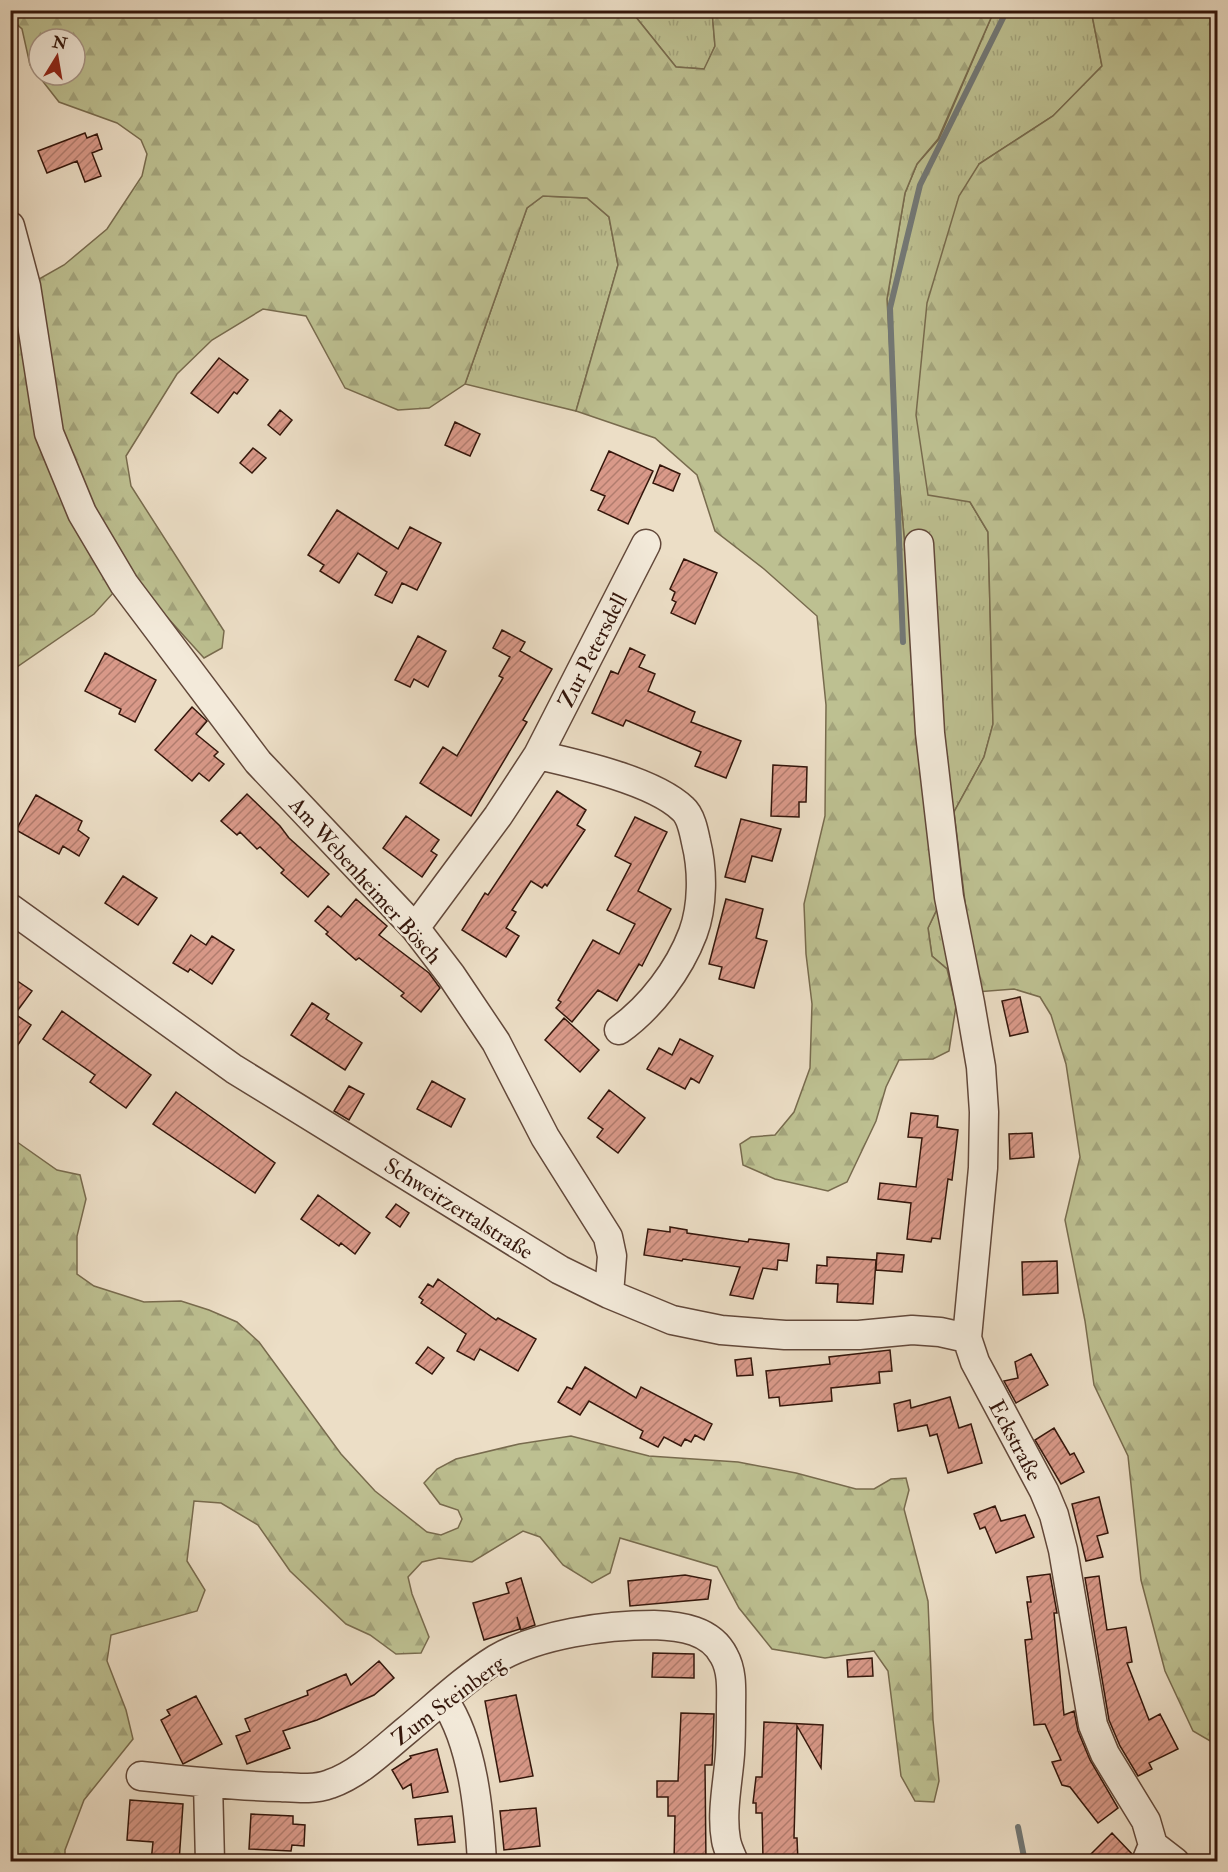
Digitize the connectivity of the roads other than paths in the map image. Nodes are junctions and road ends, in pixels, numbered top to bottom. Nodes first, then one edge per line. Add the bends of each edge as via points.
1 (10, 226) edge
2 (646, 544) dead end
3 (919, 544) dead end
4 (538, 755) junction
5 (10, 908) edge
6 (415, 928) junction
7 (619, 1030) dead end
8 (609, 1294) junction
9 (967, 1338) junction
10 (444, 1700) junction
11 (141, 1776) dead end
12 (208, 1784) junction
13 (1158, 1856) edge
14 (210, 1862) edge
15 (482, 1862) edge
16 (734, 1862) edge

1 - 6 street, Am Webenheimer Bösch via 26,286 49,433 82,513 124,584 258,762
2 - 4 street, Zur Petersdell
3 - 9 street, Eckstraße via 934,768 949,897 981,1067 984,1156
4 - 6 street, Zur Petersdell
4 - 7 street via 581,765 667,796 685,810 694,831 700,860 700,897 693,932 657,994 635,1019
5 - 8 street, Schweitzertalstraße via 234,1069 560,1270
6 - 8 street, Am Webenheimer Bösch via 495,1042 545,1137 608,1237 612,1256
8 - 9 street, Schweitzertalstraße via 672,1320 721,1330 859,1335 912,1330
9 - 13 street, Eckstraße via 975,1362 1054,1515 1093,1725 1105,1754 1146,1821
10 - 12 street, Zum Steinberg via 344,1779 311,1788
10 - 15 street via 455,1716 466,1749
10 - 16 street, Zum Steinberg via 497,1659 529,1644 578,1632 669,1625 712,1639 725,1657 732,1682 725,1809 726,1841
11 - 12 street, Zum Steinberg
12 - 14 street

